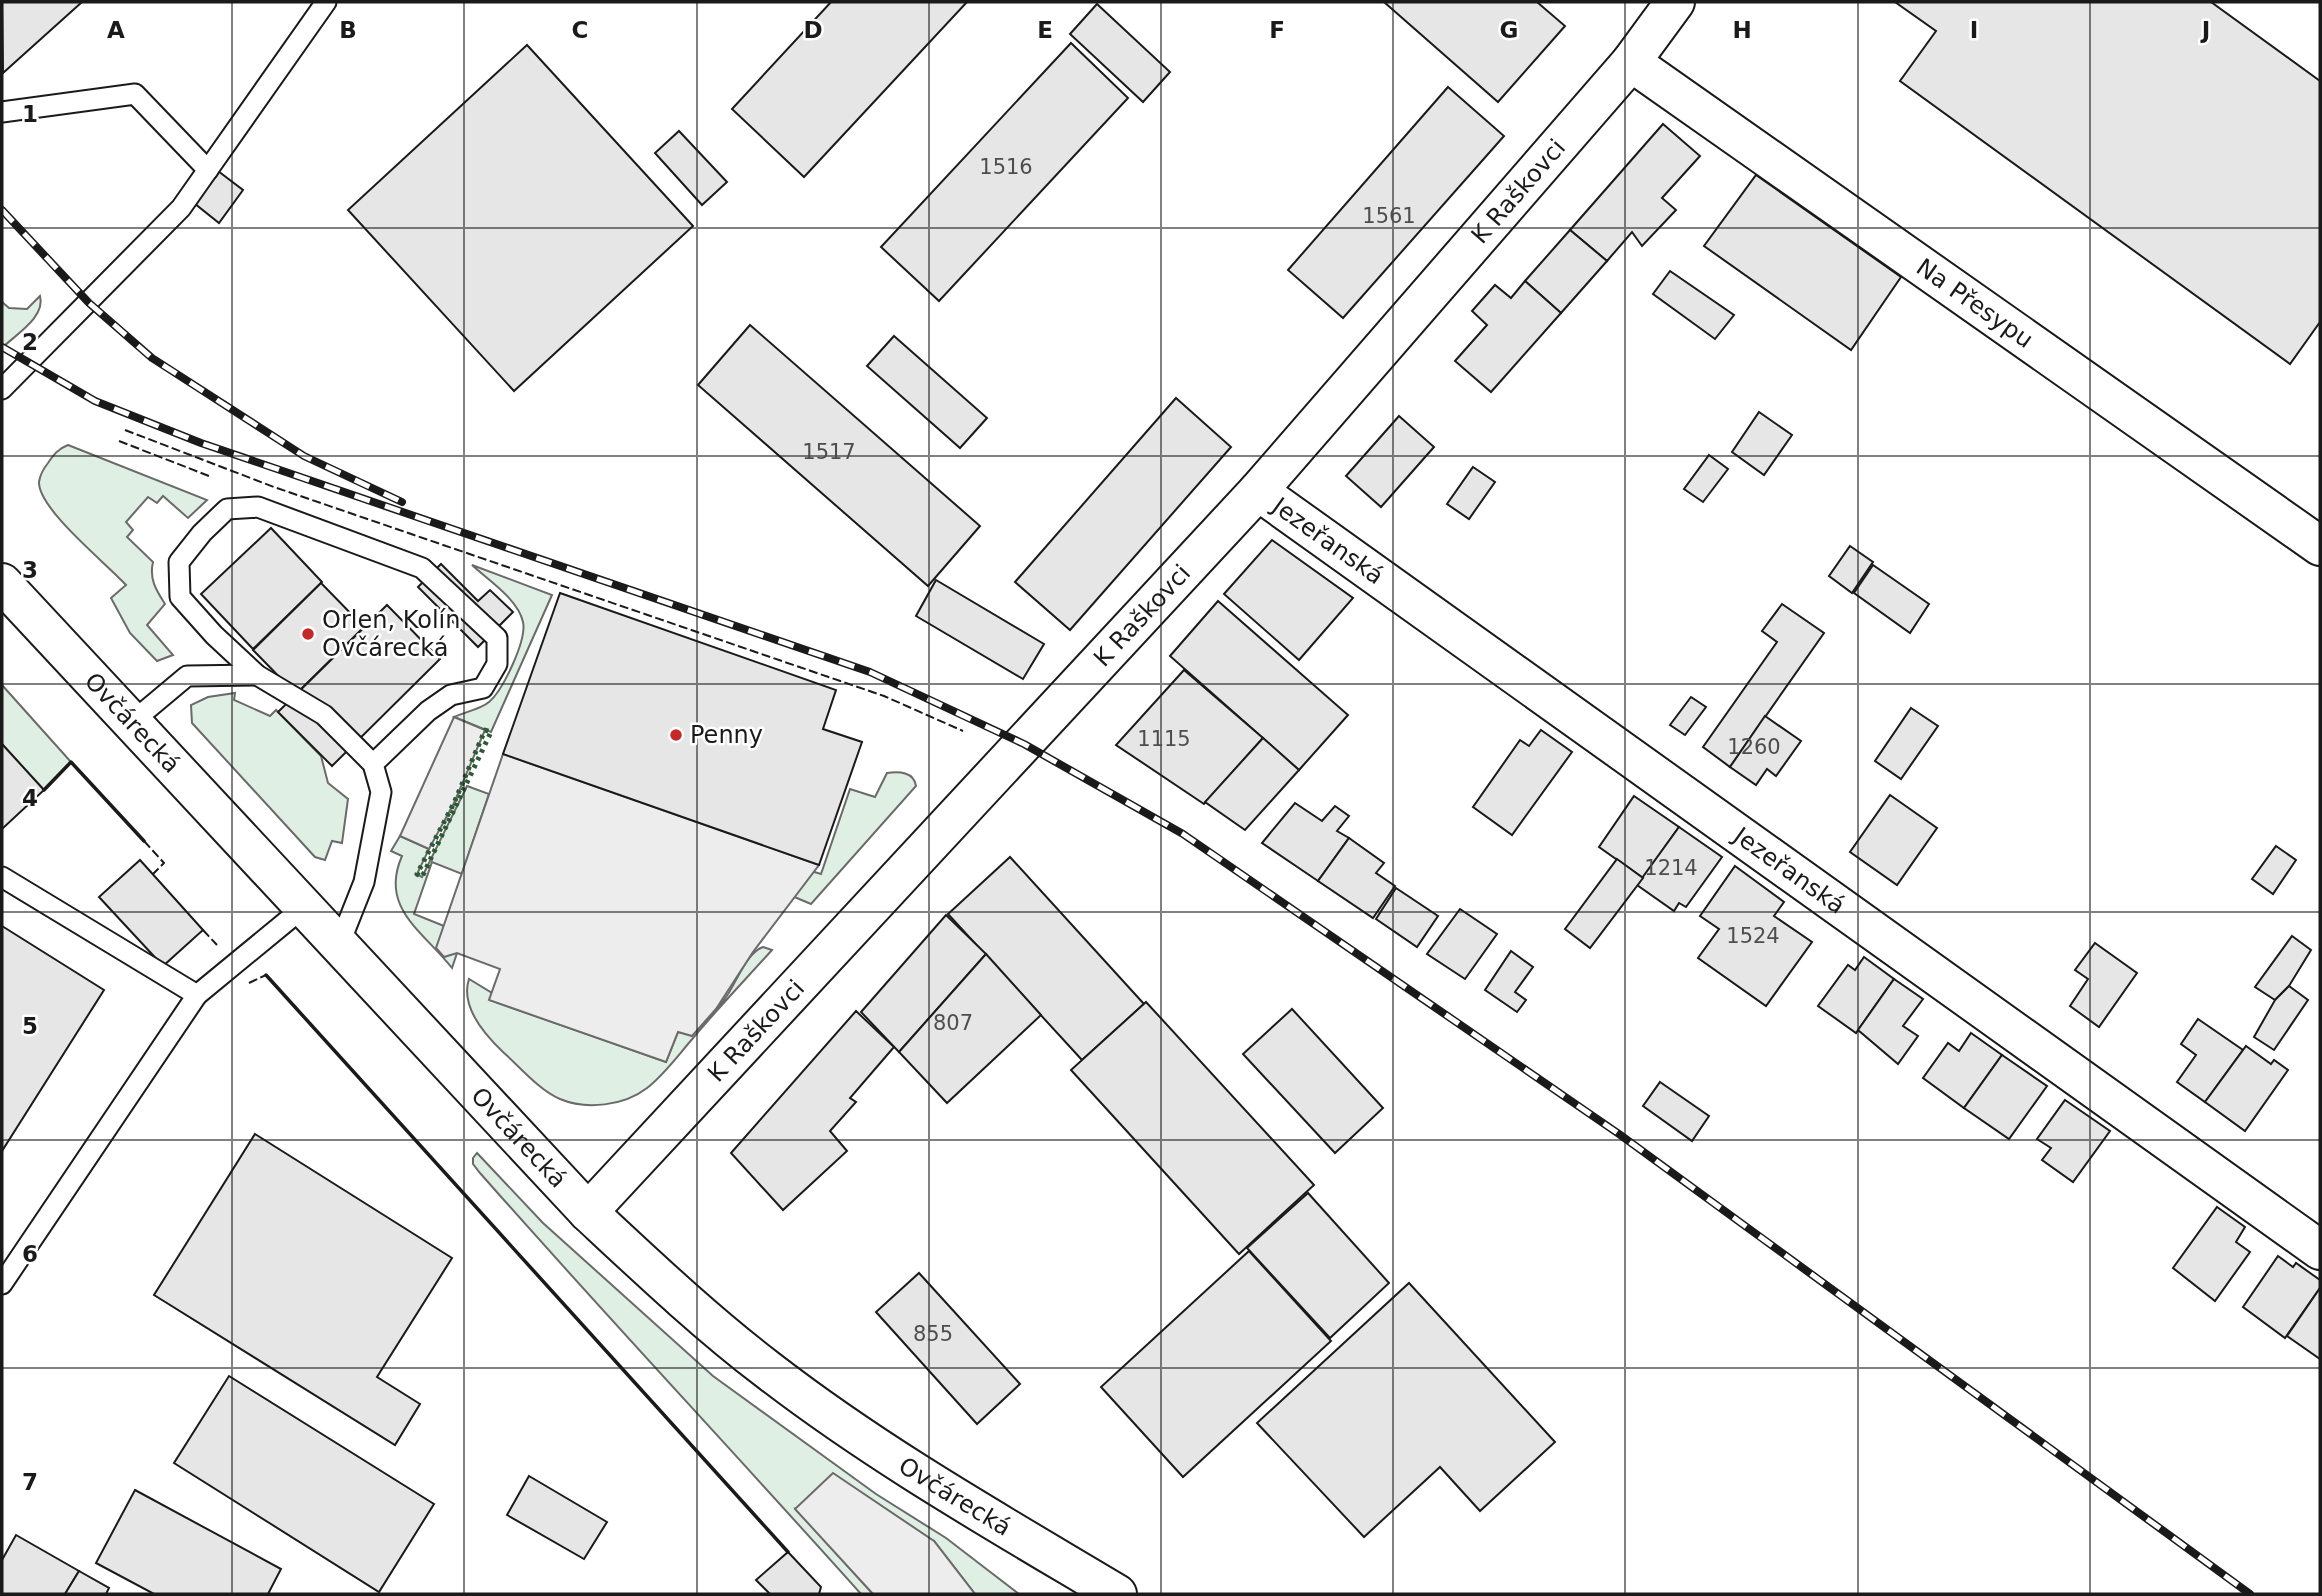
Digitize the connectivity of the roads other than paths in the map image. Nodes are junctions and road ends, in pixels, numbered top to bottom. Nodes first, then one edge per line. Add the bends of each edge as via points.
1 (326, 2) edge
2 (1675, 2) edge
3 (1631, 62) junction
4 (2, 112) edge
5 (208, 170) junction
6 (2, 389) edge
7 (1258, 491) junction
8 (2320, 546) edge
9 (2, 583) edge
10 (257, 675) junction
11 (132, 722) junction
12 (373, 764) junction
13 (2, 877) edge
14 (304, 907) junction
15 (339, 945) junction
16 (197, 995) junction
17 (588, 1212) junction
18 (2320, 1250) edge
19 (2, 1284) edge
20 (1117, 1594) edge

1 - 5 lane
2 - 3 street, K Raškovci
3 - 7 street, K Raškovci
3 - 8 street, Na Přesypu
4 - 5 lane via 135,94
5 - 6 lane via 181,208
7 - 17 street, K Raškovci
7 - 18 street, Jezeřanská
9 - 11 street, Ovčárecká
10 - 11 lane via 187,676
10 - 12 lane via 324,715
10 - 12 lane via 180,597 179,562 228,509 258,507 422,568 497,638 497,664 483,688 451,695
11 - 14 street, Ovčárecká
12 - 15 lane via 381,792 364,882
13 - 16 lane
14 - 15 street, Ovčárecká
14 - 16 lane
15 - 17 street, Ovčárecká
16 - 19 lane
17 - 20 street, Ovčárecká via 767,1370 896,1461

